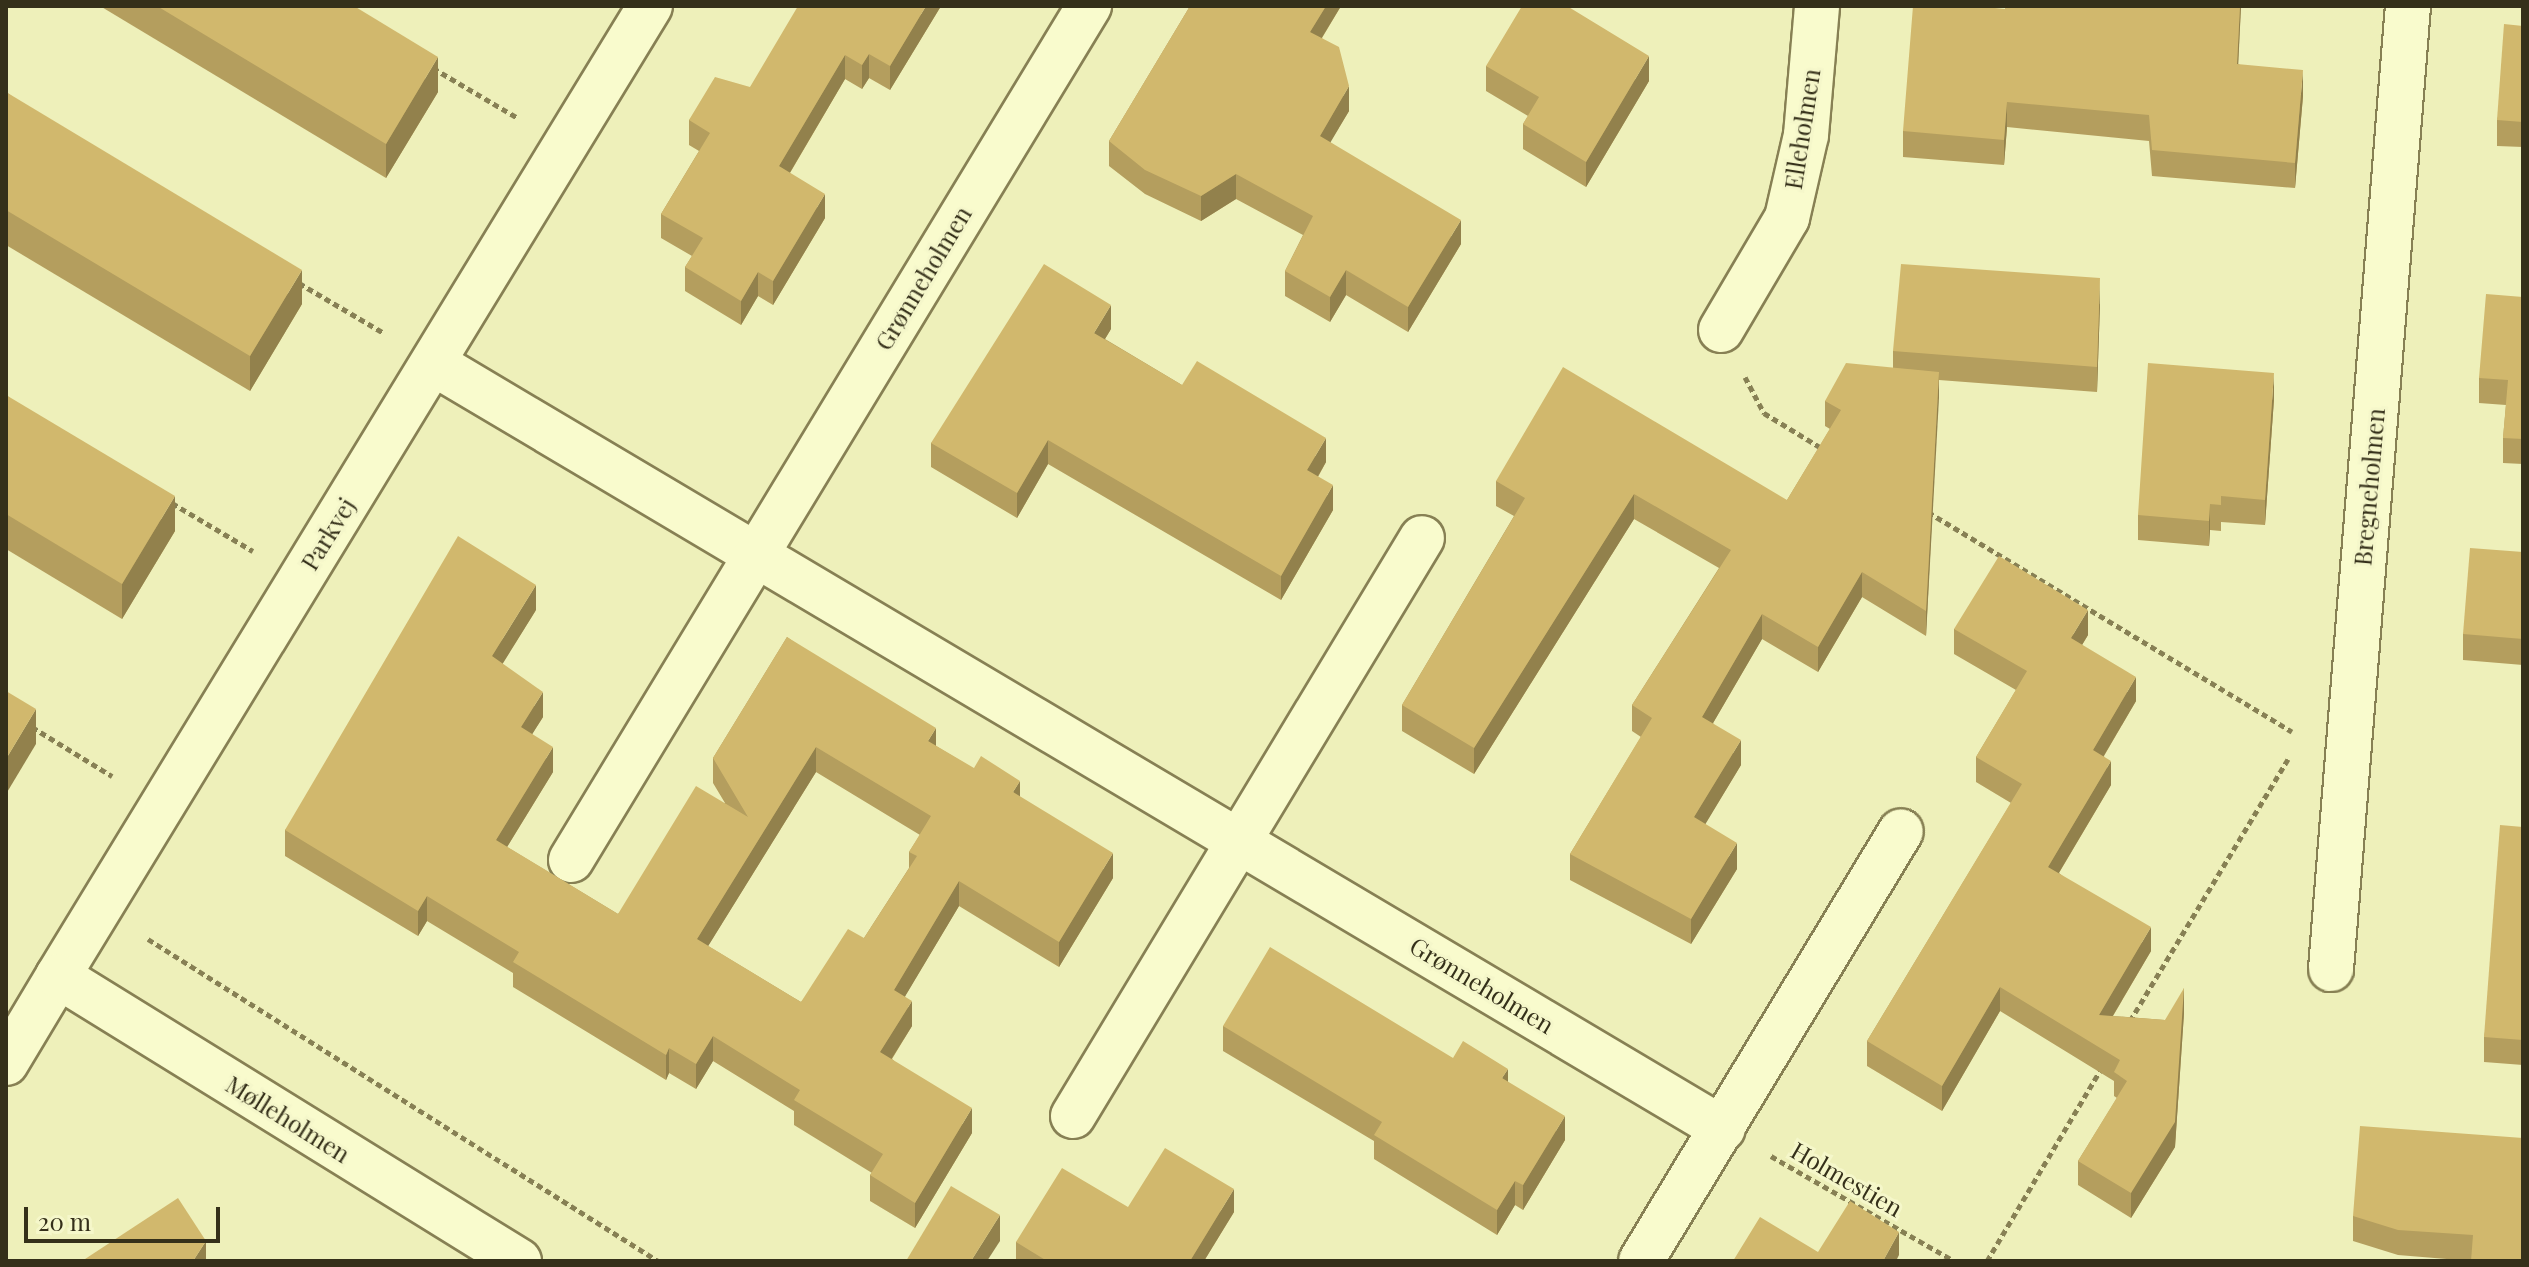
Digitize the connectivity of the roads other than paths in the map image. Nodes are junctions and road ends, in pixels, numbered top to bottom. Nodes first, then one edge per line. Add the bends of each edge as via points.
1 (650, 6) edge
2 (1089, 6) edge
3 (1817, 6) edge
4 (2408, 6) edge
5 (1721, 330) road end
6 (433, 363) junction
7 (1422, 538) dead end
8 (758, 550) junction
9 (1901, 831) dead end
10 (1242, 840) junction
11 (571, 860) dead end
12 (2331, 969) dead end
13 (58, 976) junction
14 (6, 1063) edge
15 (1073, 1116) dead end
16 (1723, 1129) junction
17 (519, 1261) edge
18 (1641, 1261) edge

1 - 6 street, Parkvej
2 - 8 street, Grønneholmen
3 - 5 street, Elleholmen via 1806,135 1787,218
4 - 12 street, Bregneholmen
6 - 8 street, Grønneholmen
6 - 13 street, Parkvej
7 - 10 street
8 - 10 street, Grønneholmen
8 - 11 street, Grønneholmen
9 - 16 street
10 - 15 street
10 - 16 street, Grønneholmen
13 - 14 street, Parkvej
13 - 17 street, Mølleholmen
16 - 18 street

